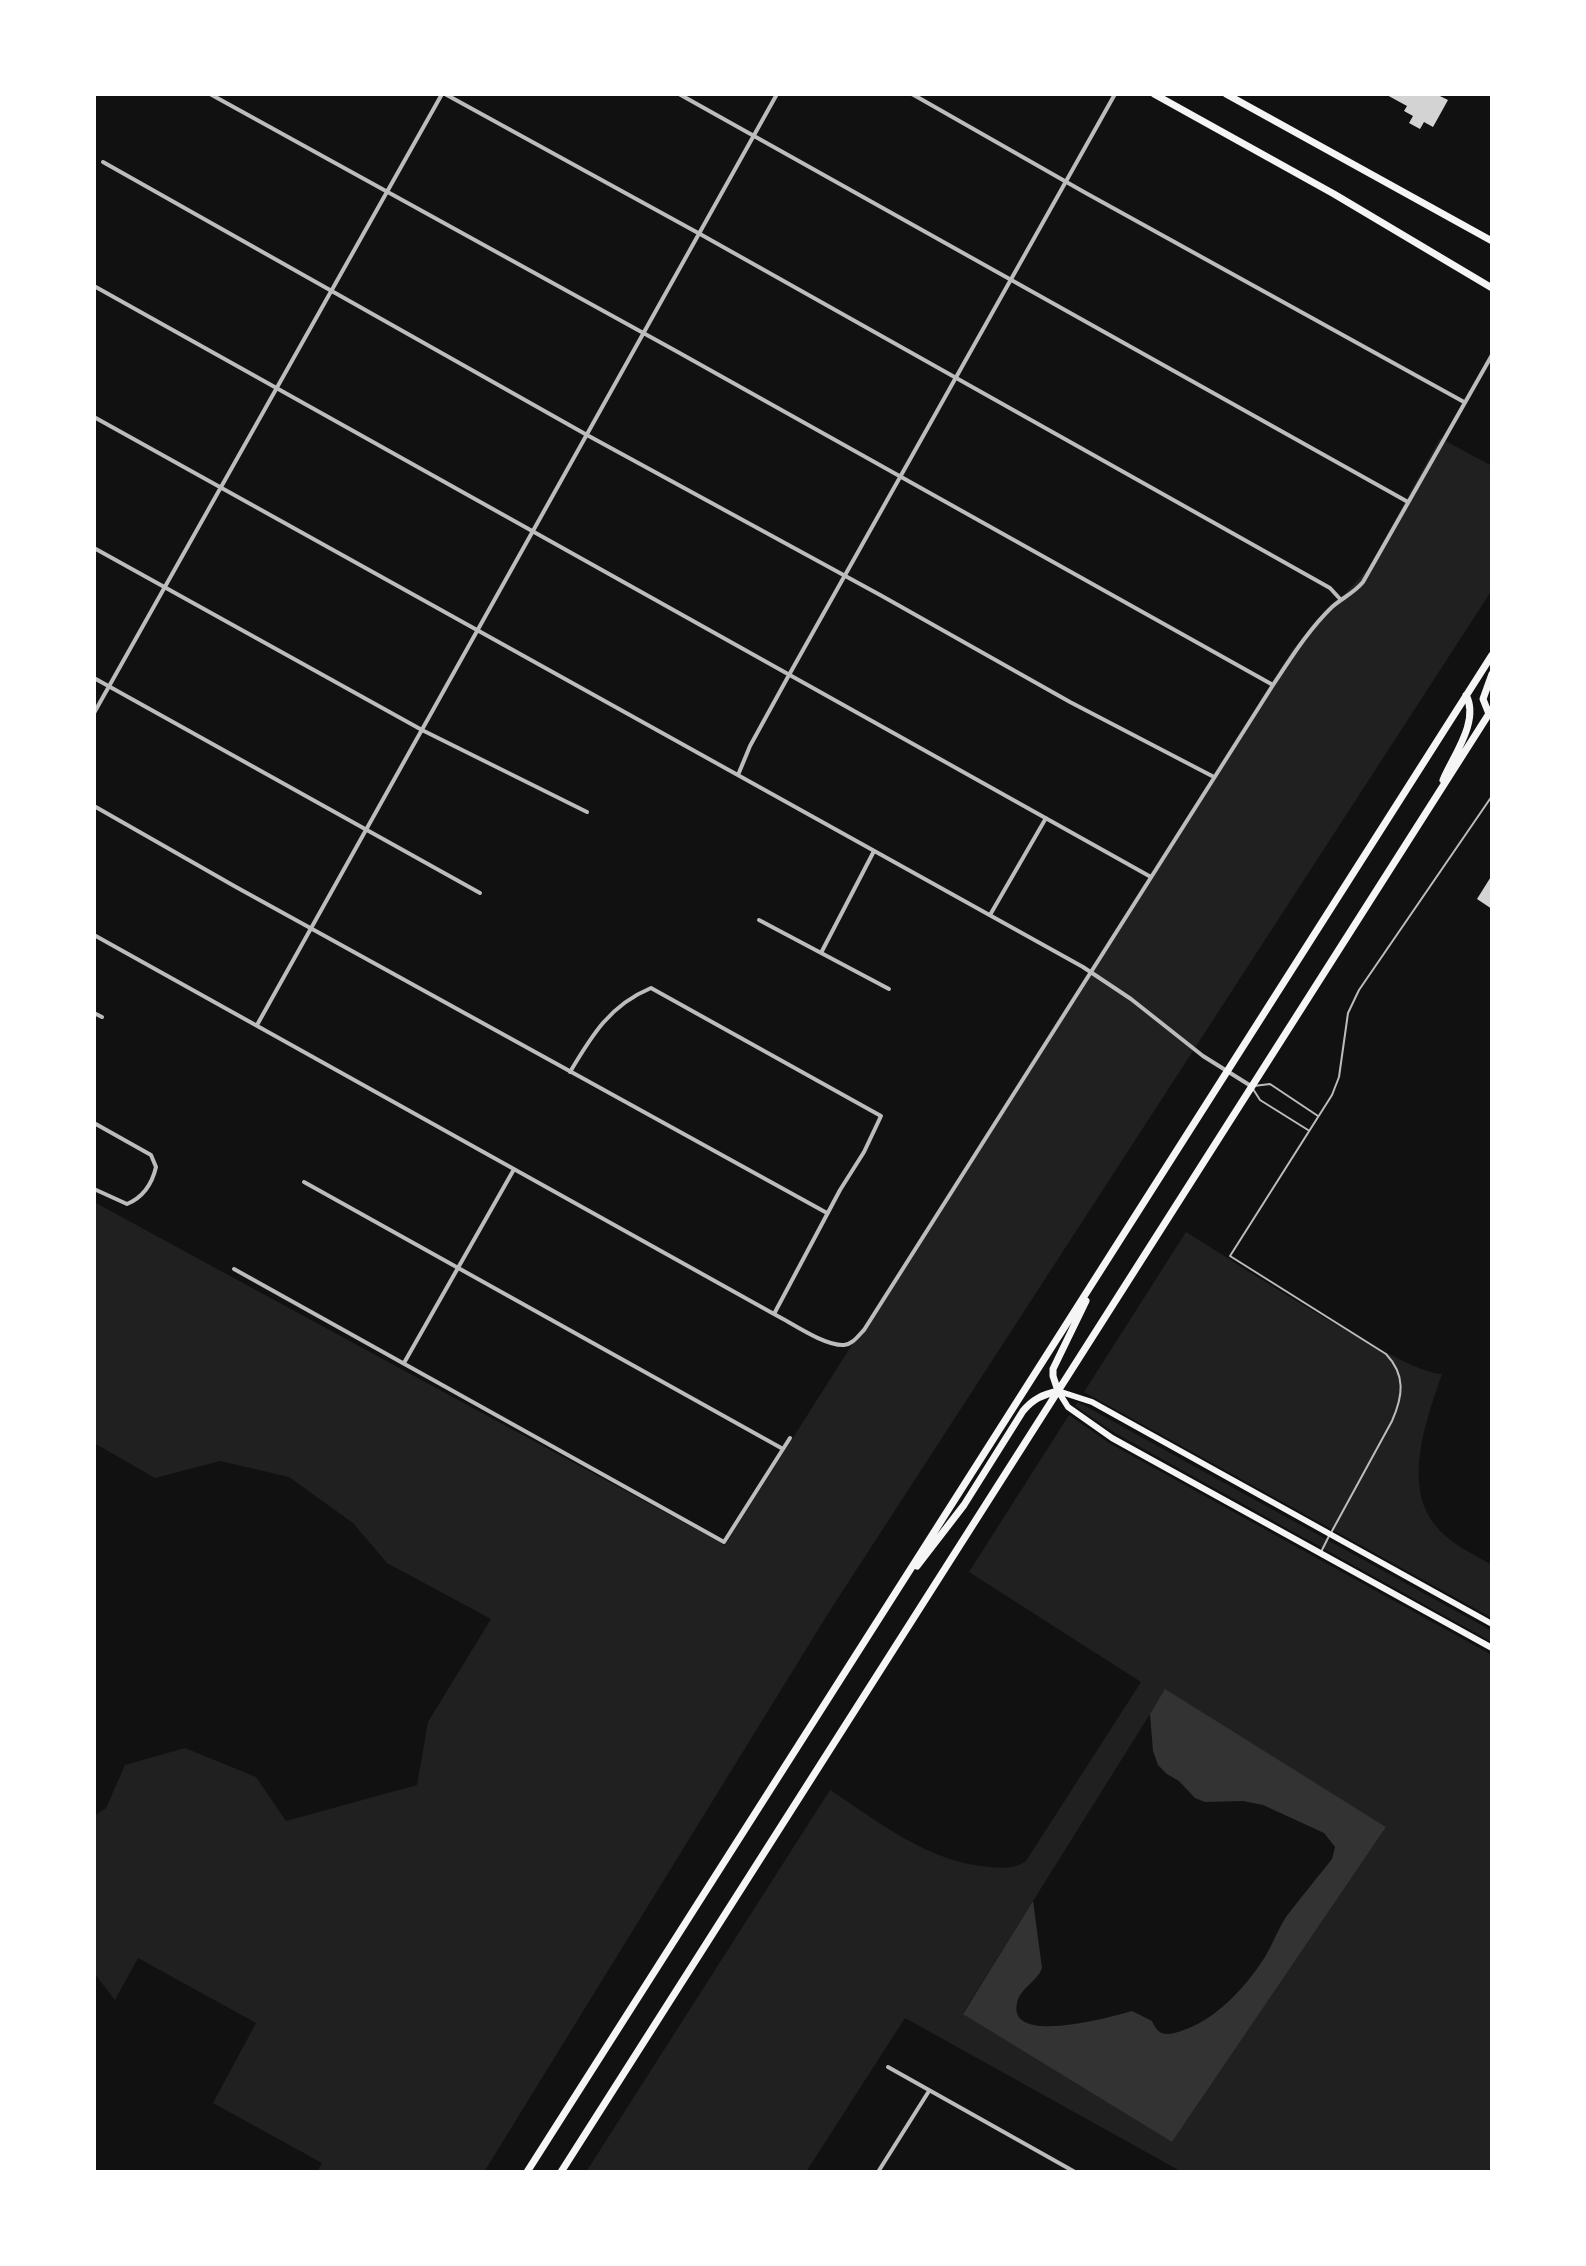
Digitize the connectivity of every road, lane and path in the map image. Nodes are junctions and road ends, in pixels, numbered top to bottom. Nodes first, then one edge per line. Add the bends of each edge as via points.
1 (210, 94) edge
2 (443, 94) edge
3 (679, 94) edge
4 (777, 94) edge
5 (912, 94) edge
6 (1115, 94) edge
7 (1154, 94) edge
8 (1226, 94) edge
9 (754, 136) junction
10 (103, 162) dead end
11 (1066, 180) junction
12 (387, 191) junction
13 (700, 234) junction
14 (1492, 241) edge
15 (1011, 280) junction
16 (94, 286) edge
17 (1492, 288) edge
18 (330, 289) junction
19 (644, 334) junction
20 (1492, 355) edge
21 (955, 378) junction
22 (275, 389) junction
23 (1464, 402) junction
24 (94, 417) edge
25 (587, 435) junction
26 (900, 477) junction
27 (219, 486) junction
28 (1408, 502) junction
29 (534, 532) junction
30 (94, 548) edge
31 (845, 575) junction
32 (164, 587) junction
33 (1341, 600) junction
34 (478, 631) junction
35 (1492, 655) edge
36 (1492, 674) edge
37 (789, 675) junction
38 (94, 678) edge
39 (110, 685) junction
40 (1273, 685) junction
41 (1466, 695) junction
42 (94, 713) edge
43 (1491, 713) edge
44 (422, 730) junction
45 (738, 775) junction
46 (1214, 777) junction
47 (1492, 796) edge
48 (1432, 804) junction
49 (94, 806) edge
50 (587, 812) dead end
51 (1046, 818) junction
52 (366, 830) junction
53 (874, 851) junction
54 (1151, 877) junction
55 (480, 893) dead end
56 (990, 915) junction
57 (759, 920) dead end
58 (312, 928) junction
59 (94, 935) edge
60 (821, 953) junction
61 (1091, 971) junction
62 (889, 989) dead end
63 (94, 1013) edge
64 (102, 1017) dead end
65 (257, 1025) junction
66 (1228, 1071) junction
67 (570, 1072) junction
68 (1251, 1086) junction
69 (1318, 1116) junction
70 (94, 1123) edge
71 (1309, 1131) junction
72 (514, 1170) junction
73 (304, 1182) dead end
74 (94, 1189) edge
75 (827, 1213) junction
76 (460, 1268) junction
77 (234, 1269) dead end
78 (1100, 1272) junction
79 (774, 1314) junction
80 (404, 1363) junction
81 (1058, 1391) junction
82 (790, 1438) dead end
83 (783, 1449) junction
84 (1329, 1535) junction
85 (1320, 1553) junction
86 (890, 1600) junction
87 (1492, 1624) edge
88 (1492, 1648) edge
89 (888, 2067) dead end
90 (929, 2091) junction
91 (527, 2172) edge
92 (561, 2172) edge
93 (880, 2172) edge
94 (1075, 2172) edge

1 - 12 street
2 - 12 street
2 - 13 street
3 - 9 street
4 - 9 street
5 - 11 street
6 - 11 street
7 - 17 main road
8 - 14 main road
9 - 13 street
9 - 15 street
10 - 18 street
11 - 15 street
11 - 23 street
12 - 18 street
12 - 19 street
13 - 19 street
13 - 21 street
15 - 21 street
15 - 28 street
16 - 22 street
18 - 22 street
18 - 25 street
19 - 25 street
19 - 26 street
20 - 23 street
21 - 26 street
21 - 33 street via 1330,588
22 - 27 street
22 - 29 street
23 - 28 street
24 - 27 street
25 - 29 street
25 - 31 street
26 - 31 street
26 - 40 street
27 - 32 street
27 - 34 street
28 - 33 street via 1363,582
29 - 34 street
29 - 37 street
30 - 32 street
31 - 37 street
31 - 46 street
32 - 39 street
32 - 44 street
33 - 40 street via 1299,646
34 - 44 street
34 - 45 street
35 - 41 main road
36 - 43 main road via 1483,699
37 - 45 street
37 - 51 street
38 - 39 street
39 - 42 street
39 - 52 street
40 - 46 street
41 - 48 main road via 1471,717
41 - 66 main road
43 - 48 main road
44 - 50 street
44 - 52 street
45 - 53 street
46 - 54 street
47 - 69 lane via 1359,990 1348,1013 1339,1077
48 - 68 main road
49 - 58 street
51 - 54 street
51 - 56 street
52 - 55 street
52 - 58 street
53 - 56 street
53 - 60 street
54 - 61 street
56 - 61 street
57 - 60 street
58 - 65 street
58 - 67 street
59 - 65 street
60 - 62 street
61 - 66 street
61 - 79 street via 854,1341 828,1342
63 - 64 street
65 - 72 street
66 - 68 street
66 - 78 main road
67 - 75 street
67 - 75 street via 600,1024 625,1001 651,988 881,1116
68 - 69 lane via 1270,1084
68 - 71 lane via 1260,1100
68 - 81 main road
69 - 71 lane
70 - 74 street via 151,1155 156,1167 138,1200 127,1204
71 - 84 lane via 1230,1256 1386,1354 1400,1376 1400,1403 1392,1421
72 - 76 street
72 - 79 street
73 - 76 street
75 - 79 street
76 - 80 street
76 - 83 street
77 - 80 street
78 - 81 main road via 1053,1369
78 - 86 main road
80 - 83 street via 724,1542
81 - 84 main road via 1092,1402
81 - 85 main road via 1068,1407 1112,1438
81 - 86 main road via 1043,1394 1023,1411 964,1505
81 - 92 main road
82 - 83 street
84 - 85 lane
84 - 87 main road
85 - 88 main road
86 - 91 main road
89 - 90 street
90 - 93 street
90 - 94 street

